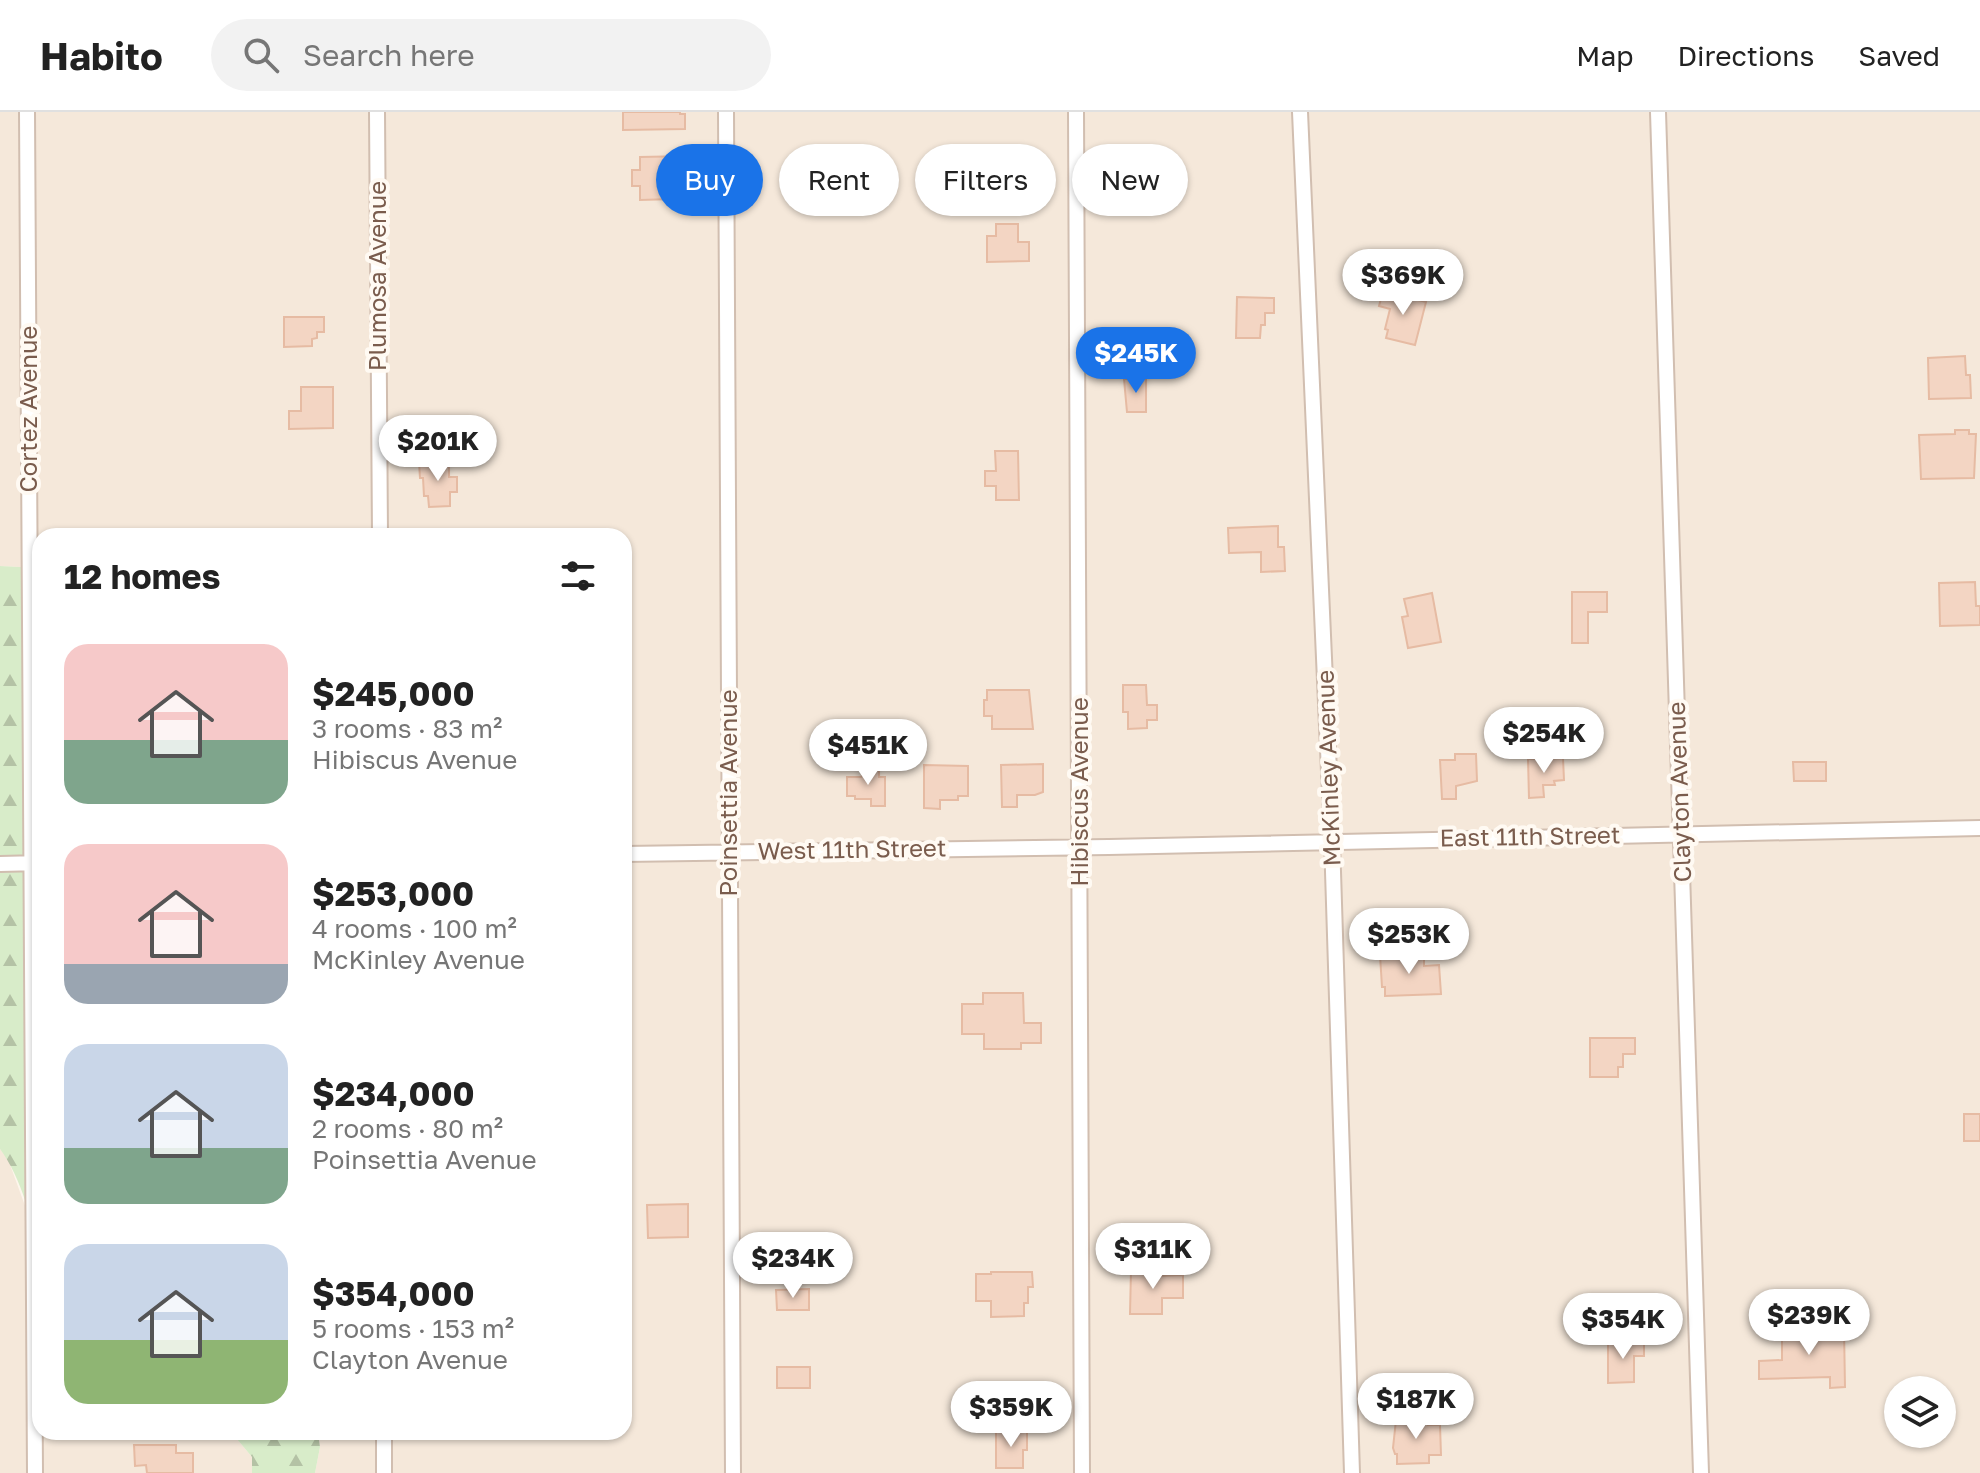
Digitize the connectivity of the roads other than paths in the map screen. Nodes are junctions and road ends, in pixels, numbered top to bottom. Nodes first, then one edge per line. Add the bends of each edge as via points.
1 (27, 112) edge
2 (377, 112) edge
3 (726, 112) edge
4 (1076, 112) edge
5 (1300, 112) edge
6 (1658, 112) edge
7 (380, 528) edge
8 (32, 529) edge
9 (1980, 828) edge
10 (1681, 834) junction
11 (1332, 840) junction
12 (1081, 846) junction
13 (729, 852) junction
14 (632, 854) edge
15 (32, 863) edge
16 (0, 864) edge
17 (35, 1440) edge
18 (384, 1440) edge
19 (35, 1473) edge
20 (384, 1473) edge
21 (733, 1473) edge
22 (1082, 1473) edge
23 (1352, 1473) edge
24 (1701, 1473) edge

1 - 8 street, Cortez Avenue
2 - 7 street, Plumosa Avenue
3 - 13 street, Poinsettia Avenue
4 - 12 street, Hibiscus Avenue
5 - 11 street, McKinley Avenue
6 - 10 street, Clayton Avenue
9 - 10 street, East 11th Street
10 - 11 street, East 11th Street
10 - 24 street, Clayton Avenue
11 - 12 street, East 11th Street
11 - 23 street, McKinley Avenue
12 - 13 street, West 11th Street
12 - 22 street, Hibiscus Avenue
13 - 14 street, West 11th Street
13 - 21 street, Poinsettia Avenue
15 - 16 street
17 - 19 street, Cortez Avenue
18 - 20 street

